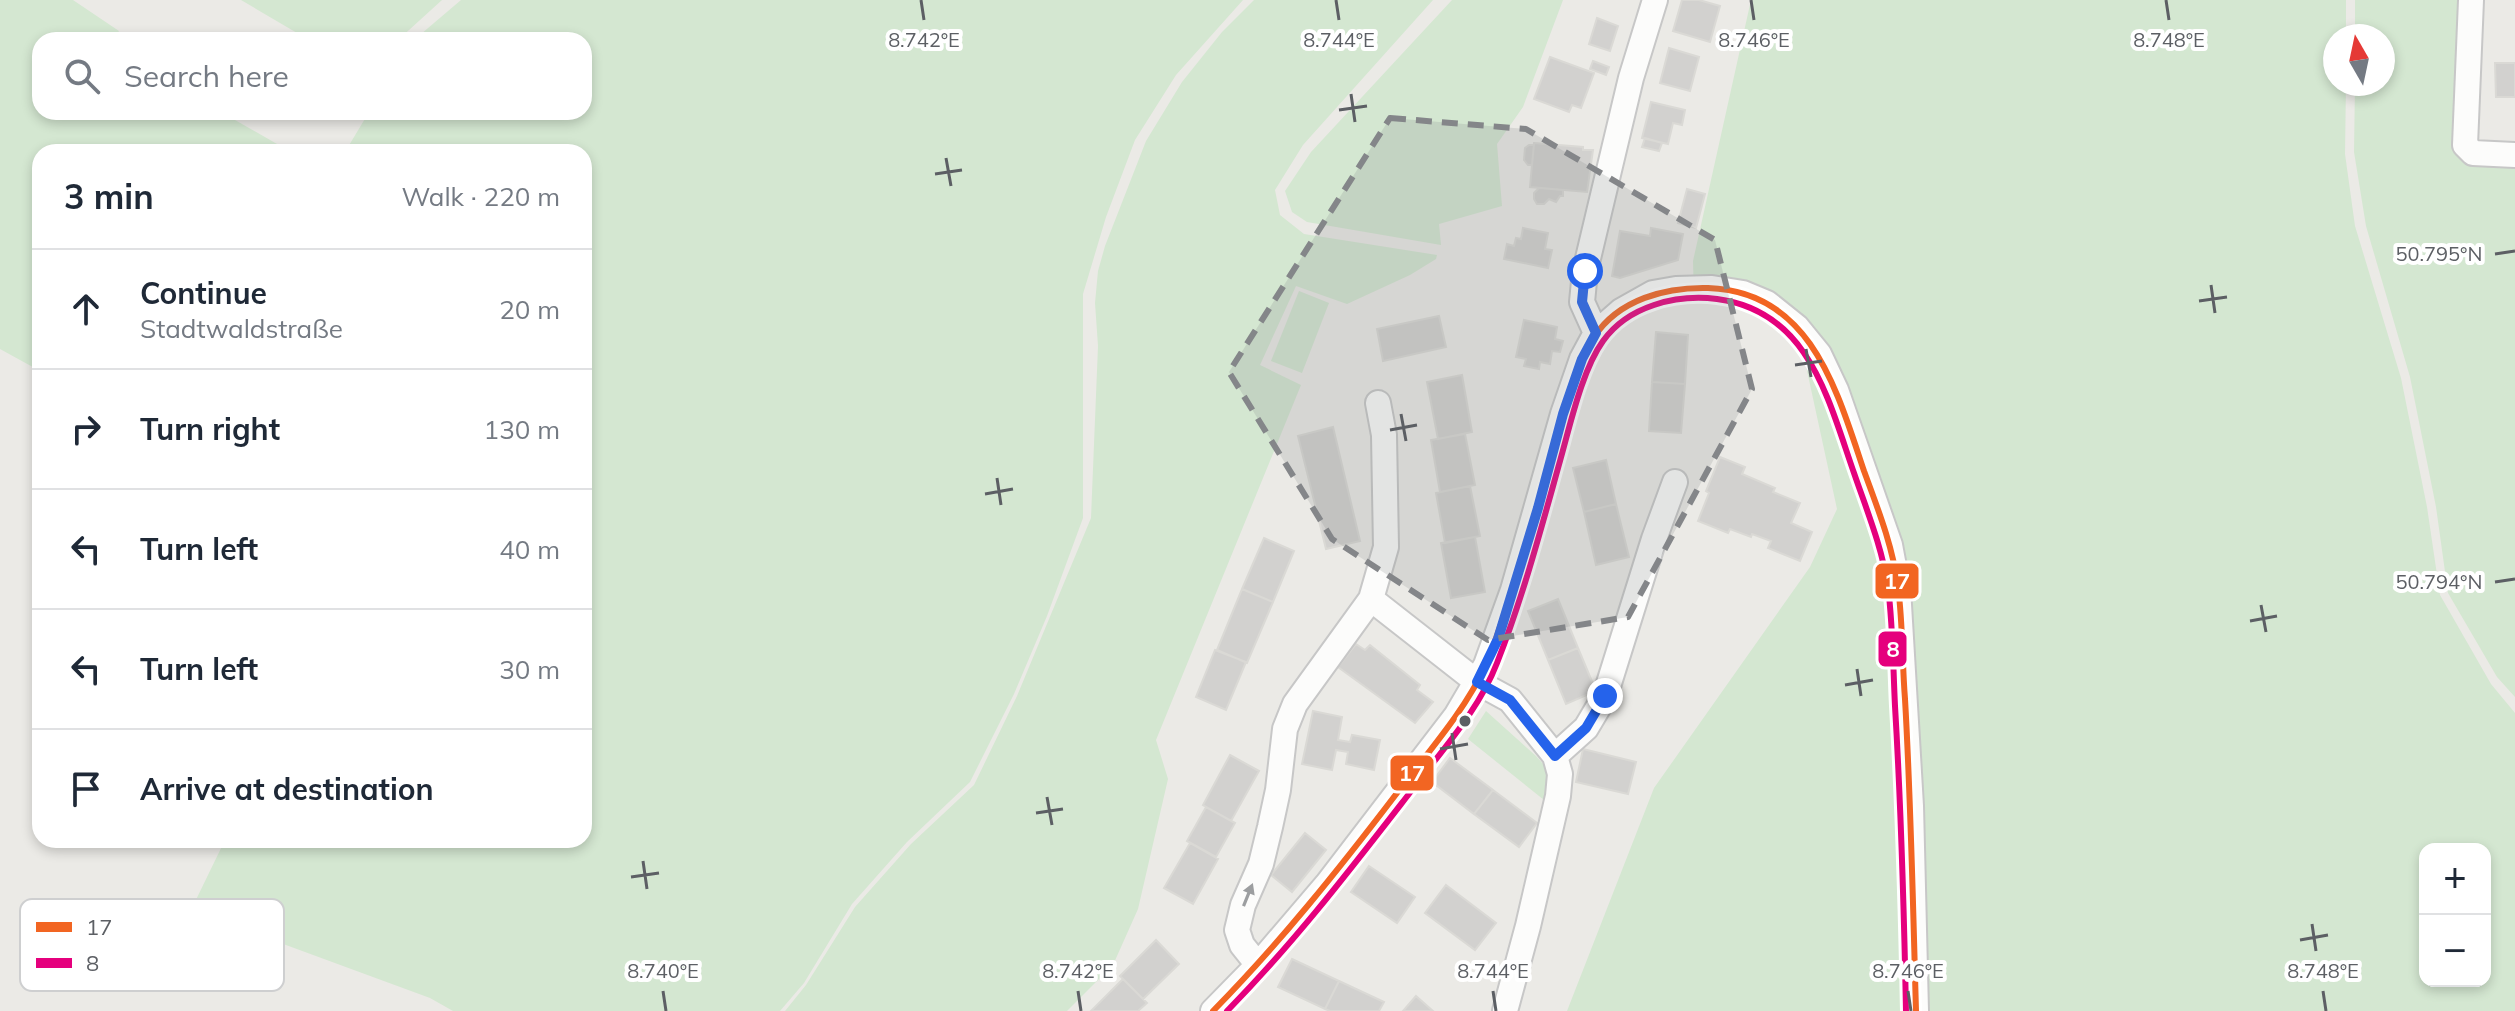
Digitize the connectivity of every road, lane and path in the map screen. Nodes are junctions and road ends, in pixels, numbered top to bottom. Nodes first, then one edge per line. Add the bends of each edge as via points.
1 (1655, 0) edge
2 (2471, 0) edge
3 (2515, 155) edge
4 (1596, 333) junction
5 (1378, 403) dead end
6 (1675, 482) dead end
7 (1371, 599) junction
8 (1477, 682) junction
9 (1555, 756) junction
10 (1258, 965) junction
11 (1213, 1011) edge
12 (1505, 1011) edge
13 (1916, 1011) edge

1 - 4 street via 1585,271 1582,302
2 - 3 street via 2465,145 2473,153
4 - 8 street via 1563,414 1498,639
4 - 13 street via 1653,293 1727,289 1755,297 1785,316 1810,340 1825,366 1890,545 1898,588
5 - 7 street via 1384,435 1386,547
6 - 9 street via 1605,696 1586,728
7 - 8 street
10 -> 7 street via 1237,930 1261,864 1285,729 1295,704
8 - 9 street via 1510,700
8 - 10 street via 1328,883
9 - 12 street via 1558,796
10 - 11 street

